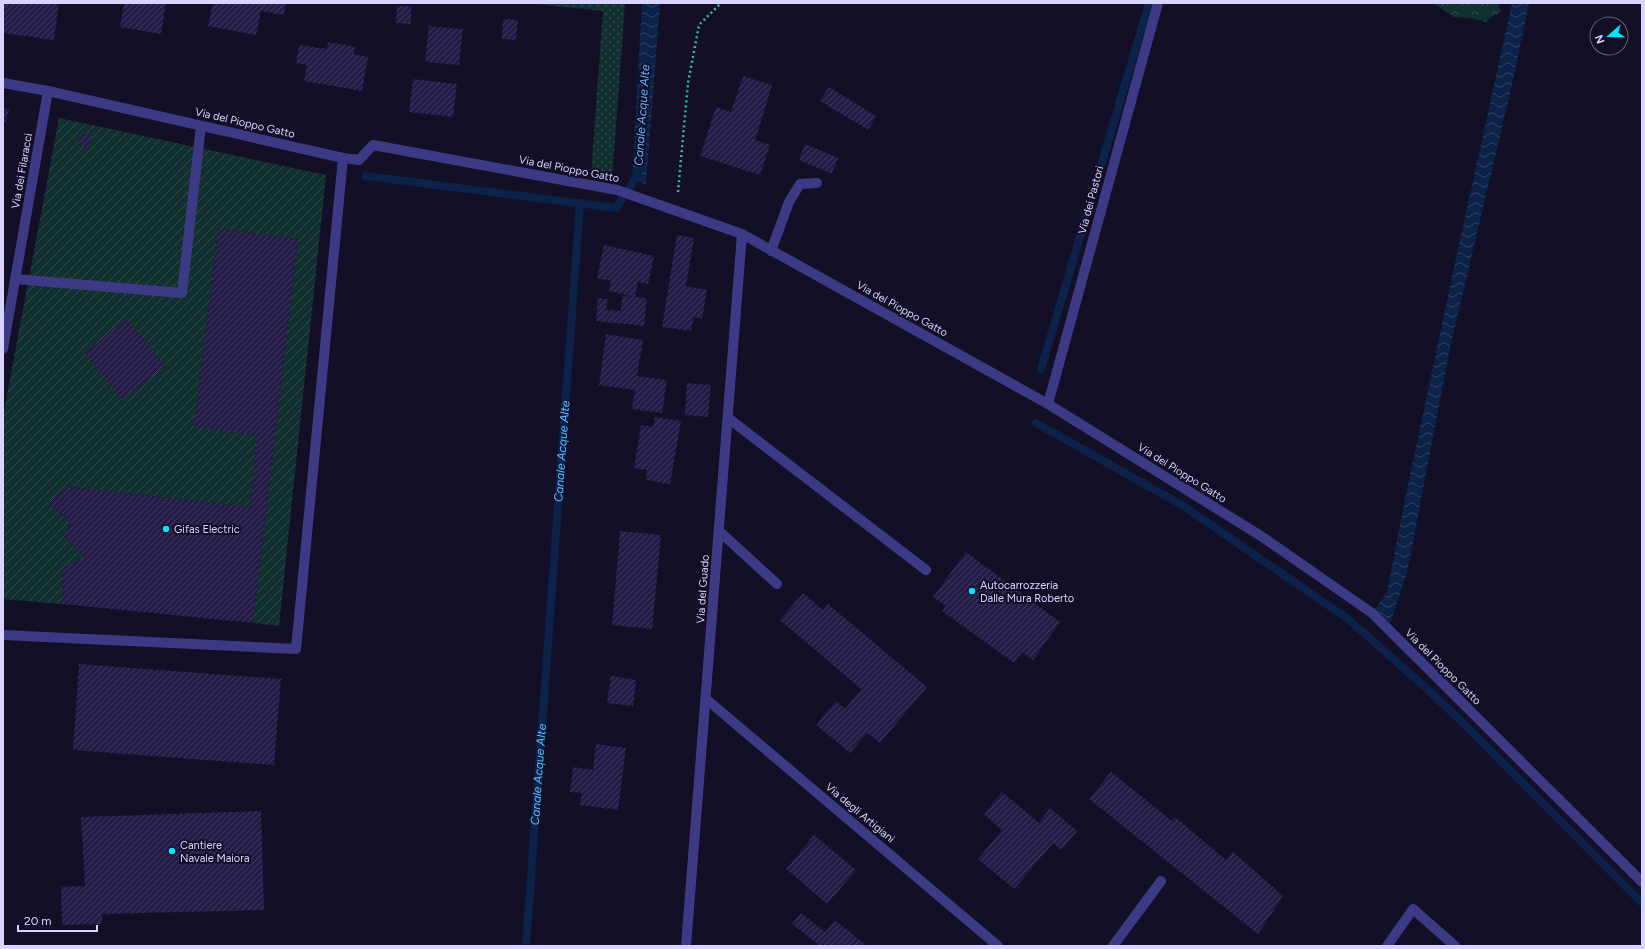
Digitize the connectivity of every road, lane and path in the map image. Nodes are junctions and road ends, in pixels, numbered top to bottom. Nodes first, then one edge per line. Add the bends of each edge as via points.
1 (721, 3) edge
2 (1158, 3) edge
3 (3, 83) edge
4 (48, 91) junction
5 (201, 126) junction
6 (343, 158) junction
7 (817, 183) dead end
8 (676, 211) junction
9 (742, 234) junction
10 (771, 251) junction
11 (15, 279) junction
12 (3, 349) edge
13 (1048, 404) junction
14 (728, 418) junction
15 (719, 531) junction
16 (926, 570) dead end
17 (777, 584) dead end
18 (3, 634) edge
19 (706, 699) junction
20 (1162, 881) dead end
21 (1642, 882) edge
22 (686, 946) edge
23 (998, 946) edge
24 (1113, 946) edge
25 (1387, 946) edge
26 (1455, 946) edge

1 - 8 path via 699,25 688,83
2 - 13 street, Via dei Pastori
3 - 4 street, Via del Pioppo Gatto
4 - 5 street, Via del Pioppo Gatto
4 - 11 street, Via dei Filaracci
5 - 6 street, Via del Pioppo Gatto
5 - 11 street via 182,293
6 - 8 street, Via del Pioppo Gatto via 358,160 373,145 617,190
6 - 18 street via 296,650
7 - 10 street via 800,184 788,202
8 - 9 street, Via del Pioppo Gatto
9 - 10 street, Via del Pioppo Gatto
9 - 14 street, Via del Guado
10 - 13 street, Via del Pioppo Gatto
11 - 12 street, Via dei Filaracci
13 - 21 street, Via del Pioppo Gatto via 1261,536 1372,613
14 - 15 street, Via del Guado
14 - 16 street
15 - 17 street
15 - 19 street, Via del Guado
19 - 22 street, Via del Guado
19 - 23 street, Via degli Artigiani
20 - 24 street
25 - 26 street via 1413,909

